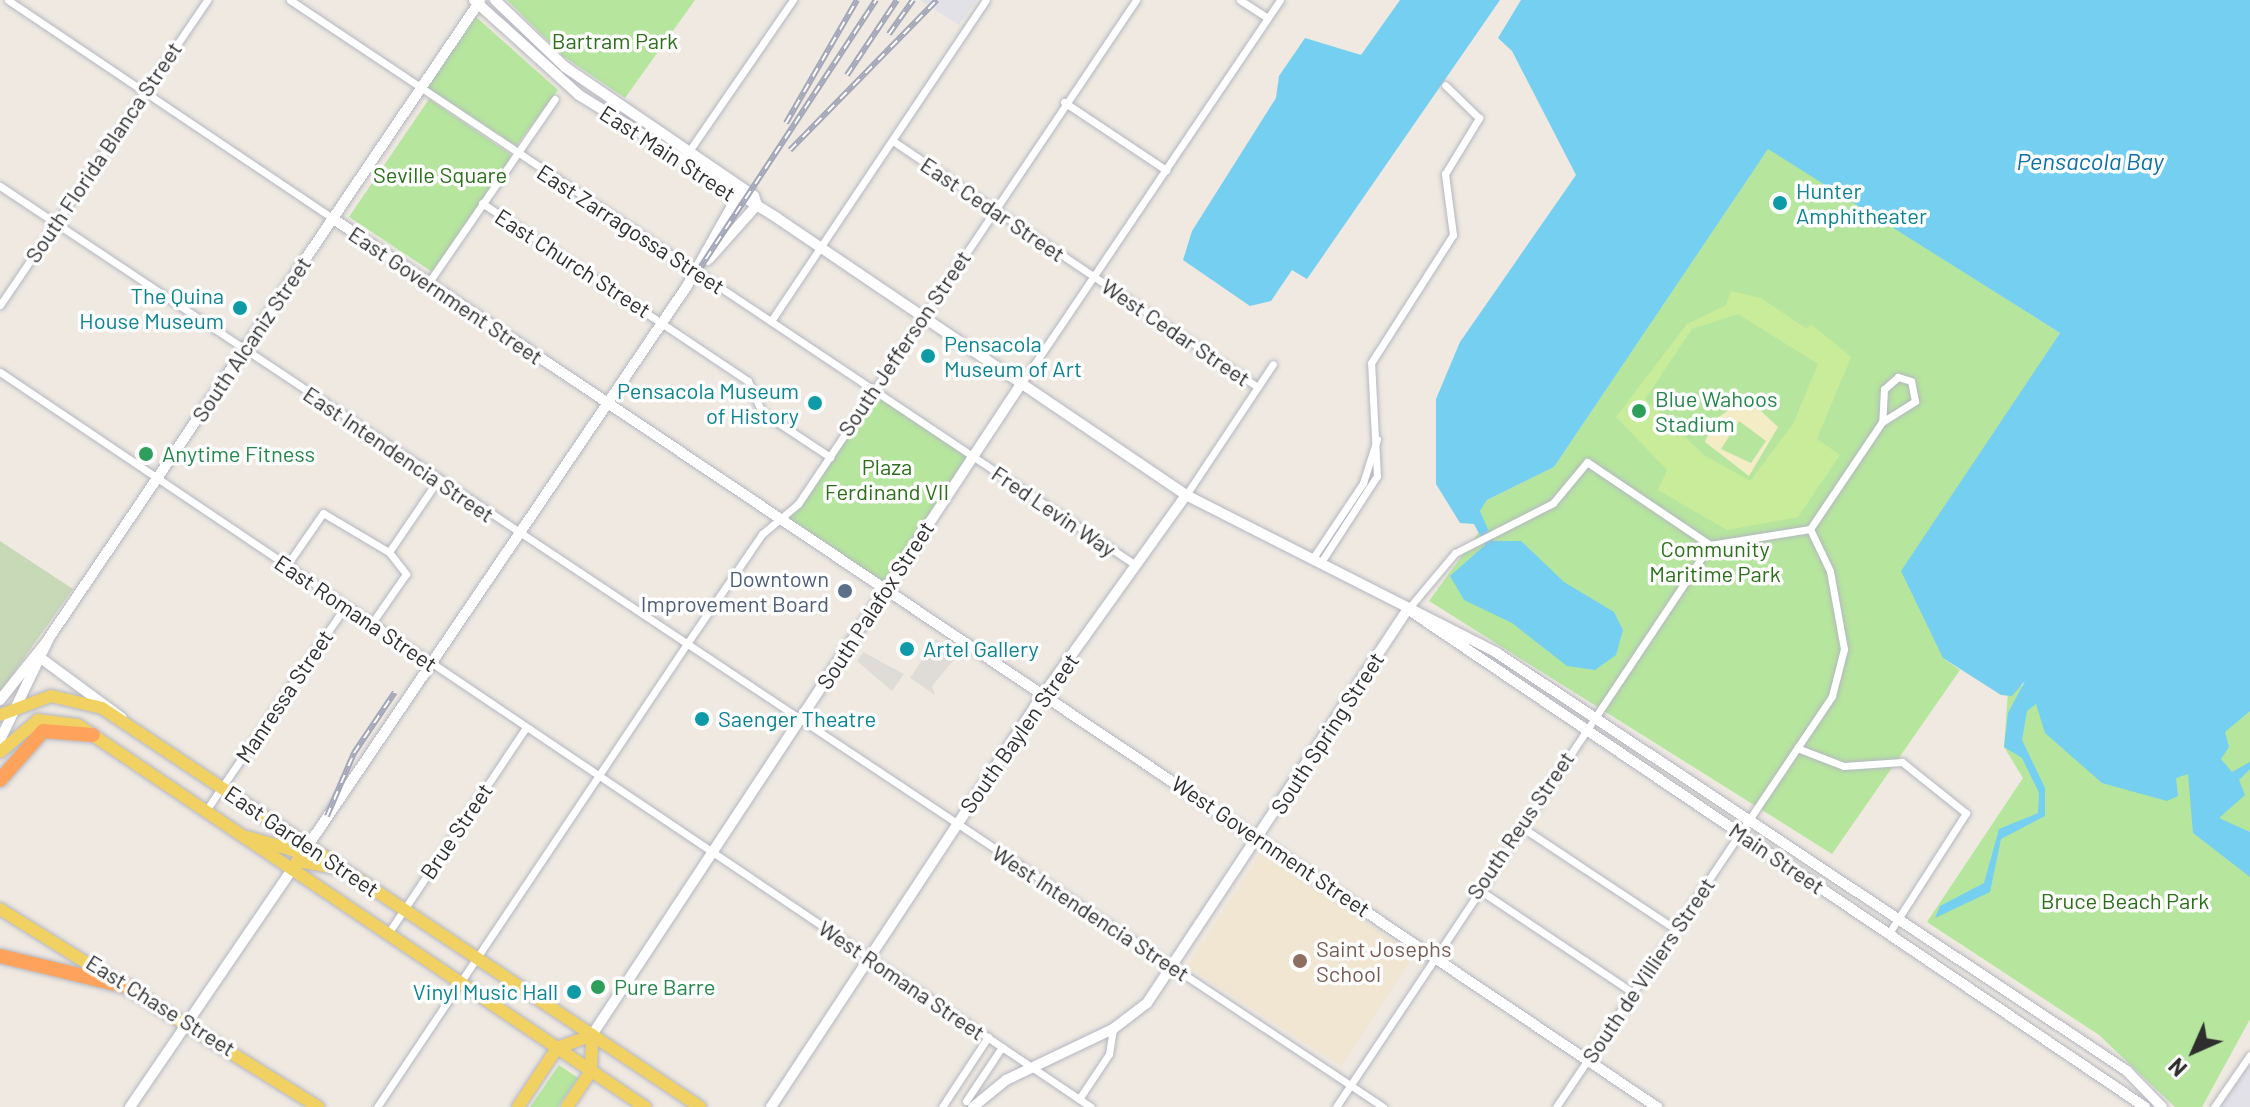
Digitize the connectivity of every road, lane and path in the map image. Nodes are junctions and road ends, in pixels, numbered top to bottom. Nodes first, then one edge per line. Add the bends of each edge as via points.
1 (8, 0) edge
2 (207, 0) edge
3 (290, 0) edge
4 (495, 0) edge
5 (793, 0) edge
6 (986, 0) edge
7 (1240, 0) edge
8 (1280, 0) edge
9 (477, 1) edge
10 (1133, 1) edge
11 (1268, 18) junction
12 (1445, 85) dead end
13 (420, 89) junction
14 (144, 92) junction
15 (555, 99) dead end
16 (1064, 102) junction
17 (893, 141) junction
18 (689, 151) junction
19 (516, 153) junction
20 (681, 162) junction
21 (1166, 170) junction
22 (0, 186) edge
23 (742, 188) junction
24 (736, 198) junction
25 (482, 203) junction
26 (757, 205) junction
27 (993, 209) junction
28 (332, 218) junction
29 (56, 222) junction
30 (821, 247) junction
31 (696, 274) junction
32 (1094, 277) junction
33 (429, 282) junction
34 (0, 305) edge
35 (922, 316) junction
36 (771, 321) junction
37 (663, 322) junction
38 (244, 349) junction
39 (1273, 364) dead end
40 (0, 372) edge
41 (1021, 384) junction
42 (1258, 387) junction
43 (873, 389) junction
44 (608, 403) junction
45 (1882, 422) junction
46 (1378, 438) junction
47 (830, 457) junction
48 (973, 457) junction
49 (1368, 471) junction
50 (1377, 476) junction
51 (157, 478) junction
52 (438, 480) junction
53 (1364, 490) junction
54 (1186, 495) junction
55 (780, 518) junction
56 (1810, 529) junction
57 (519, 534) junction
58 (1710, 545) junction
59 (389, 552) junction
60 (1319, 557) junction
61 (1134, 564) junction
62 (287, 565) junction
63 (885, 588) junction
64 (346, 605) junction
65 (1408, 609) junction
66 (372, 623) junction
67 (49, 638) junction
68 (686, 645) junction
69 (42, 659) junction
70 (431, 665) junction
71 (1045, 696) junction
72 (0, 700) edge
73 (21, 704) junction
74 (0, 715) edge
75 (1593, 717) junction
76 (799, 721) junction
77 (126, 722) junction
78 (526, 727) junction
79 (1584, 729) junction
80 (93, 735) junction
81 (0, 740) edge
82 (1797, 748) junction
83 (0, 752) edge
84 (598, 776) junction
85 (0, 780) edge
86 (223, 788) junction
87 (204, 814) junction
88 (1749, 820) junction
89 (955, 825) junction
90 (1520, 826) junction
91 (225, 828) junction
92 (1739, 833) junction
93 (1258, 837) junction
94 (712, 852) junction
95 (300, 857) junction
96 (351, 873) junction
97 (1478, 889) junction
98 (0, 909) edge
99 (404, 909) junction
100 (1897, 918) junction
101 (1675, 929) junction
102 (1889, 933) junction
103 (387, 935) junction
104 (0, 956) edge
105 (868, 957) junction
106 (1433, 957) junction
107 (477, 958) junction
108 (1173, 966) junction
109 (460, 983) junction
110 (132, 988) junction
111 (1632, 992) junction
112 (188, 1021) junction
113 (1113, 1029) junction
114 (592, 1035) junction
115 (988, 1037) junction
116 (1002, 1047) junction
117 (557, 1048) junction
118 (2250, 1055) edge
119 (1587, 1060) junction
120 (1032, 1067) junction
121 (591, 1071) junction
122 (1350, 1085) junction
123 (952, 1091) junction
124 (1079, 1099) junction
125 (970, 1105) edge
126 (130, 1107) edge
127 (318, 1107) edge
128 (377, 1107) edge
129 (518, 1107) edge
130 (567, 1107) edge
131 (645, 1107) edge
132 (700, 1107) edge
133 (771, 1107) edge
134 (942, 1107) edge
135 (1091, 1107) edge
136 (1336, 1107) edge
137 (1383, 1107) edge
138 (1556, 1107) edge
139 (1657, 1107) edge
140 (2145, 1107) edge
141 (2162, 1107) edge
142 (2214, 1107) edge

1 - 14 street, East Government Street
2 - 14 street, South Florida Blanca Street
3 - 13 street, East Zarragossa Street
4 - 18 street, East Main Street via 565,67
5 - 18 street
6 - 17 street
7 - 11 street
8 - 11 street, South Palafox Street
9 - 13 street, South Alcaniz Street
9 - 20 street, East Main Street via 564,84
10 - 16 street, South Jefferson Street
11 - 21 street, South Palafox Street
12 - 46 street via 1479,118 1445,174 1452,238 1371,363
13 - 19 street, East Zarragossa Street
13 - 28 street, South Alcaniz Street
14 - 28 street, East Government Street
14 - 29 street, South Florida Blanca Street
15 - 19 street
16 - 21 street
16 - 27 street, South Jefferson Street
17 - 27 street, East Cedar Street
17 - 30 street
18 - 20 street
18 - 23 street, East Main Street
19 - 25 street
19 - 31 street, East Zarragossa Street
20 - 24 street, East Main Street
21 - 32 street, South Palafox Street
22 - 29 street, East Intendencia Street
23 - 24 street
23 - 26 street, East Main Street
24 - 26 street, East Main Street
24 - 31 street
25 - 33 street
25 - 37 street, East Church Street
26 - 30 street
26 - 31 street
27 - 32 street, East Cedar Street
27 - 35 street, South Jefferson Street
28 - 33 street, East Government Street
28 - 38 street, South Alcaniz Street
29 - 34 street, South Florida Blanca Street
29 - 38 street, East Intendencia Street
30 - 35 street
30 - 36 street
31 - 36 street, East Zarragossa Street
31 - 37 street
32 - 41 street, South Palafox Street
32 - 42 street, West Cedar Street
33 - 44 street, East Government Street
35 - 41 street
35 - 43 street, South Jefferson Street
36 - 43 street, East Zarragossa Street
37 - 44 street
37 - 47 street, East Church Street via 748,381 762,412
38 - 51 street, South Alcaniz Street
38 - 52 street, East Intendencia Street
39 - 42 street, South Baylen Street
40 - 51 street, East Romana Street
41 - 48 street, South Palafox Street
41 - 54 street
42 - 54 street, South Baylen Street
43 - 47 street, South Jefferson Street
43 - 48 street, East Zarragossa Street
44 - 55 street, East Government Street
44 - 57 street
45 - 45 street via 1915,401 1911,381 1898,377 1884,389
45 - 56 street
46 - 49 street
46 - 50 street
47 - 55 street, South Jefferson Street
48 - 61 street, Fred Levin Way
48 - 63 street, South Palafox Street
49 - 50 street
49 - 53 street
50 - 53 street
51 - 62 street, East Romana Street
51 - 67 street, South Alcaniz Street
52 - 57 street, East Intendencia Street
52 - 59 street
53 - 60 street
54 - 60 street
54 - 61 street, South Baylen Street
55 - 63 street, East Government Street
55 - 68 street, South Jefferson Street
56 - 58 street
56 - 82 street, South de Villiers Street via 1830,571 1844,649 1832,696
57 - 68 street, East Intendencia Street
57 - 70 street
58 - 65 street, South Spring Street via 1587,462 1553,503 1465,545
58 - 75 street, South Reus Street
59 - 62 street via 323,513
59 - 66 street via 406,574
60 - 65 street
61 - 71 street, South Baylen Street
62 - 64 street, East Romana Street
63 - 71 street, West Government Street
63 - 76 street, South Palafox Street
64 - 66 street, East Romana Street
64 - 86 street, Manressa Street
65 - 75 street via 1434,616
65 - 79 street, Main Street
65 - 93 street, South Spring Street
66 - 70 street, East Romana Street
67 - 69 street
67 - 72 street
68 - 76 street, East Intendencia Street
68 - 84 street, South Jefferson Street
69 - 73 street
69 - 77 street
70 - 78 street, East Romana Street
70 - 95 street
71 - 89 street, South Baylen Street
71 - 93 street, West Government Street
73 - 74 main road, East Garden Street
73 - 77 main road, East Garden Street via 74,697
73 - 81 street
75 - 79 street, South Reus Street
75 - 88 street
76 - 89 street, West Intendencia Street
76 - 94 street, South Palafox Street
77 - 86 main road, East Garden Street
78 - 84 street, East Romana Street
78 - 99 street, Brue Street
79 - 90 street, South Reus Street
79 - 92 street, Main Street
80 - 83 main road, East Garden Street via 61,718 42,719
80 - 85 highway via 43,731
80 - 87 main road, East Garden Street
82 - 88 street, South de Villiers Street
82 - 100 street via 1844,766 1902,762 1966,813
84 - 94 street, East Romana Street
84 - 107 street, South Jefferson Street
86 - 87 street, Manressa Street
86 - 95 main road, East Garden Street
87 - 91 main road, East Garden Street
88 - 92 street, South de Villiers Street
88 - 100 street
89 - 105 street, South Baylen Street
89 - 108 street, West Intendencia Street
90 - 97 street, South Reus Street
90 - 101 street
91 - 95 main road, East Garden Street
91 - 95 main road
92 - 101 street, South de Villiers Street
92 - 102 street, Main Street
93 - 106 street, West Government Street
93 - 108 street, South Spring Street
94 - 105 street, West Romana Street
94 - 114 street, South Palafox Street
95 - 96 main road
95 - 96 main road, East Garden Street
95 - 103 main road, East Garden Street
95 - 112 street
96 - 99 main road, East Garden Street
97 - 106 street, South Reus Street
97 - 111 street
98 - 110 main road, East Chase Street
99 - 103 street, Brue Street
99 - 107 main road, East Garden Street
100 - 102 street
100 - 141 street via 2127,1071
101 - 111 street, South de Villiers Street
102 - 140 street, Main Street
103 - 109 main road, East Garden Street
104 - 110 highway
105 - 115 street, West Romana Street
105 - 133 street, South Baylen Street
106 - 119 street, West Government Street
106 - 122 street, South Reus Street
107 - 109 street, South Jefferson Street
107 - 114 main road, East Garden Street
108 - 113 street, South Spring Street via 1147,1003
108 - 122 street, West Intendencia Street
109 - 117 main road, East Garden Street
109 - 128 street, South Jefferson Street
110 - 112 main road, East Chase Street
111 - 119 street, South de Villiers Street
112 - 126 street
112 - 127 main road, East Chase Street
113 - 120 street, South Spring Street
113 - 124 street via 1109,1054
114 - 117 main road
114 - 121 main road
114 - 132 main road, East Garden Street
115 - 116 street, West Romana Street
115 - 123 street
116 - 120 street, West Romana Street
116 - 125 street
117 - 121 main road, East Garden Street
117 - 129 main road
118 - 142 street
119 - 138 street, South de Villiers Street
119 - 139 street, West Government Street
120 - 124 street, West Romana Street
120 - 125 street, South Spring Street
121 - 130 main road
121 - 131 main road, East Garden Street
122 - 136 street, South Reus Street
122 - 137 street, West Intendencia Street
123 - 125 street
123 - 134 street
124 - 135 street, West Romana Street

